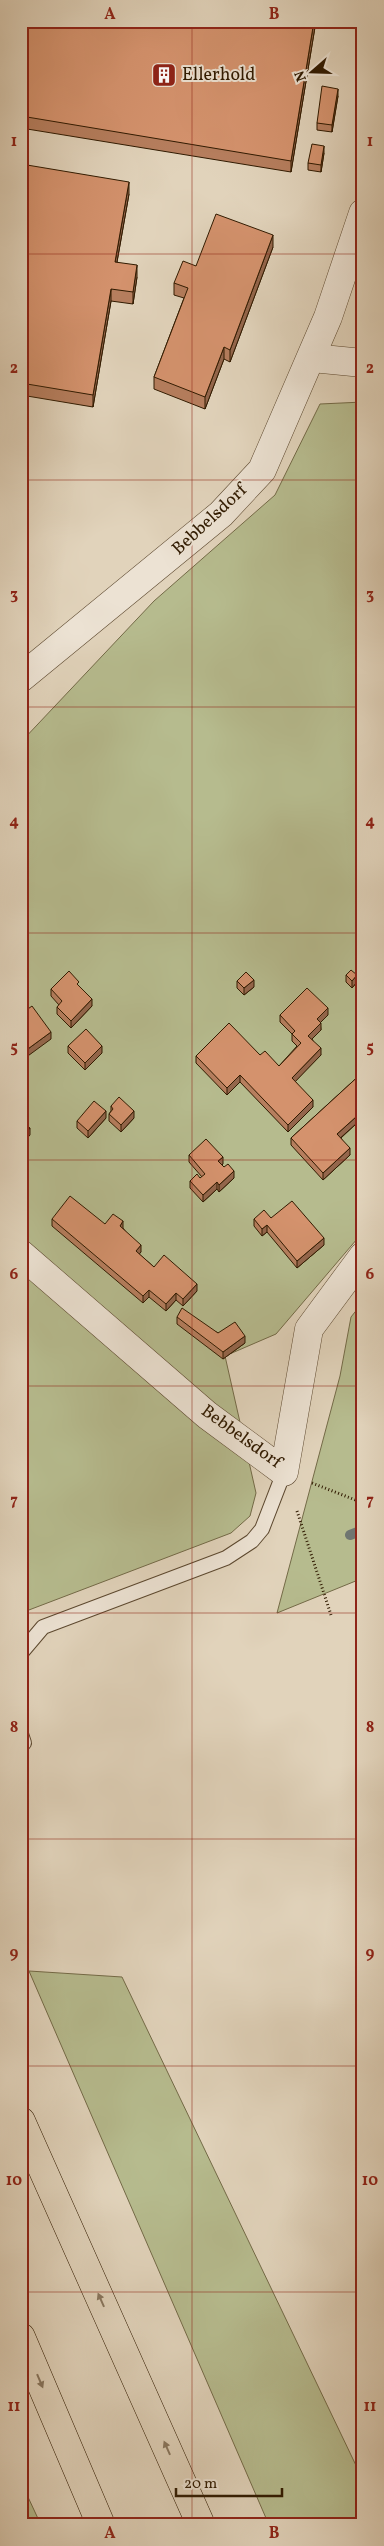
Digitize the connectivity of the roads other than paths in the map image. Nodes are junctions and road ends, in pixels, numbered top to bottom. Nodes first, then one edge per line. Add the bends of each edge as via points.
1 (363, 213) edge
2 (312, 358) junction
3 (363, 364) edge
4 (21, 678) edge
5 (21, 1254) edge
6 (363, 1256) edge
7 (284, 1472) junction
8 (21, 1654) edge
9 (21, 2122) edge
10 (21, 2336) edge
11 (101, 2525) edge
12 (201, 2525) edge

1 - 2 street, Bebbelsdorf
2 - 3 street
2 - 4 street, Bebbelsdorf via 262,470 221,514
5 - 7 street, Bebbelsdorf via 207,1415
6 - 7 street, Bebbelsdorf via 309,1329
7 - 8 lane via 262,1530 252,1541 226,1558 43,1627
12 -> 9 highway
10 -> 11 highway

